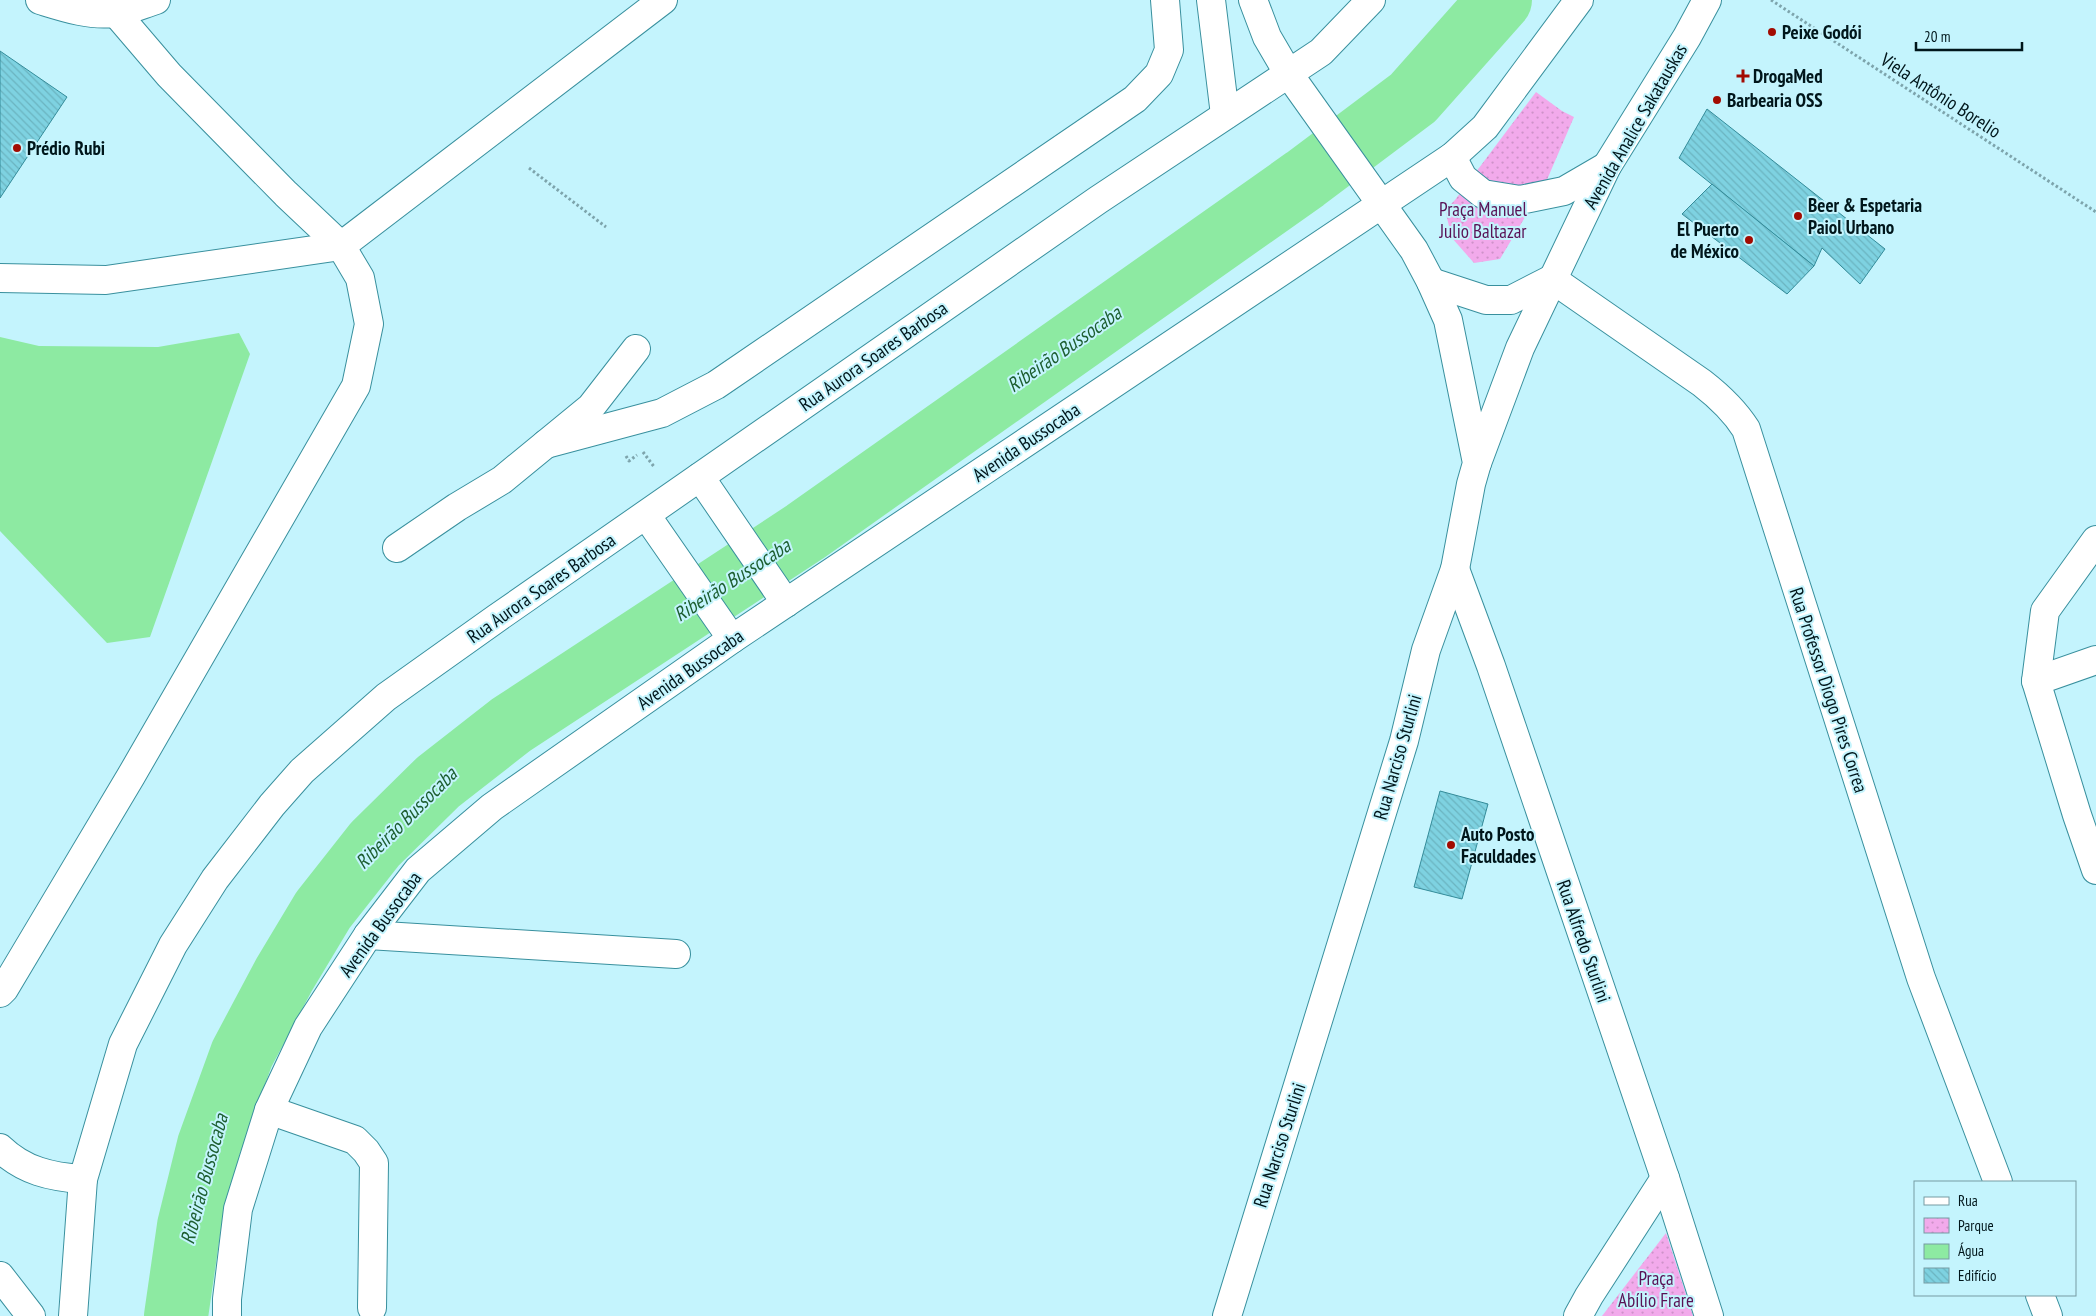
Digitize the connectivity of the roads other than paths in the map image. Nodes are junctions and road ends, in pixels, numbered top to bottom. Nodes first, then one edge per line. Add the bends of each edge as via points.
1 (40, 0) edge
2 (156, 0) edge
3 (663, 0) edge
4 (1165, 0) edge
5 (1210, 0) edge
6 (1253, 0) edge
7 (1579, 0) edge
8 (1706, 0) edge
9 (1361, 4) edge
10 (116, 13) junction
11 (1288, 73) junction
12 (1225, 115) junction
13 (1452, 157) junction
14 (1607, 166) junction
15 (1377, 197) junction
16 (341, 246) junction
17 (0, 278) edge
18 (1552, 278) junction
19 (1431, 282) junction
20 (636, 349) dead end
21 (546, 444) junction
22 (1477, 462) junction
23 (700, 477) junction
24 (653, 526) junction
25 (396, 548) dead end
26 (2093, 549) edge
27 (1455, 568) junction
28 (780, 594) junction
29 (726, 631) junction
30 (2096, 660) edge
31 (2036, 681) junction
32 (2096, 870) edge
33 (368, 935) junction
34 (676, 954) dead end
35 (0, 993) edge
36 (269, 1110) junction
37 (0, 1148) edge
38 (1665, 1178) junction
39 (83, 1179) junction
40 (1998, 1181) edge
41 (0, 1276) edge
42 (2040, 1296) edge
43 (372, 1308) dead end
44 (31, 1316) edge
45 (73, 1316) edge
46 (227, 1316) edge
47 (1227, 1316) edge
48 (1578, 1316) edge
49 (1709, 1316) edge
50 (2048, 1316) edge

1 - 10 main road via 72,10
2 - 10 main road
3 - 16 main road
4 - 21 main road via 1169,50 1159,74 1135,99 716,385 662,413
5 - 12 main road
6 - 11 main road, Rua Narciso Sturlini via 1267,37
7 - 13 main road, Avenida Bussocaba via 1485,127
8 - 14 main road, Avenida Analice Sakatauskas
9 - 11 main road, Rua Aurora Soares Barbosa via 1321,52
10 - 16 main road via 169,76
11 - 12 main road, Rua Aurora Soares Barbosa
11 - 15 main road, Rua Narciso Sturlini
12 - 23 main road, Rua Aurora Soares Barbosa
13 - 14 main road via 1464,178 1483,194 1520,200 1564,190
13 - 15 main road, Avenida Bussocaba
14 - 18 main road, Avenida Analice Sakatauskas
15 - 19 main road, Rua Narciso Sturlini via 1414,250
15 - 28 main road, Avenida Bussocaba
16 - 17 main road via 106,280
16 - 35 main road via 360,278 369,324 356,386 131,776
18 - 19 main road via 1511,300 1486,300
18 - 22 main road, Avenida Analice Sakatauskas via 1520,348
18 - 40 main road, Rua Professor Diogo Pires Correa via 1702,383 1725,401 1746,428 1921,978
19 - 22 main road, Rua Narciso Sturlini via 1448,320
20 - 21 main road via 591,407
21 - 25 main road via 502,480
22 - 27 main road, Rua Narciso Sturlini
23 - 24 main road, Rua Aurora Soares Barbosa
23 - 28 main road
24 - 29 main road
24 - 39 main road, Rua Aurora Soares Barbosa via 386,697 302,771 272,805 215,879 189,920 123,1044
26 - 31 main road via 2045,611
27 - 38 main road, Rua Alfredo Sturlini
27 - 47 main road, Rua Narciso Sturlini via 1426,650 1404,741
28 - 29 main road, Avenida Bussocaba
29 - 33 main road, Avenida Bussocaba via 492,807 418,870
30 - 31 main road
31 - 32 main road
33 - 34 main road
33 - 36 main road, Avenida Bussocaba via 308,1027
36 - 43 main road via 355,1140 374,1163
36 - 46 main road, Avenida Bussocaba via 238,1209
37 - 39 main road via 18,1162 54,1177
38 - 48 main road
38 - 49 main road, Rua Alfredo Sturlini
39 - 45 main road, Rua Aurora Soares Barbosa
41 - 44 main road
42 - 50 main road

